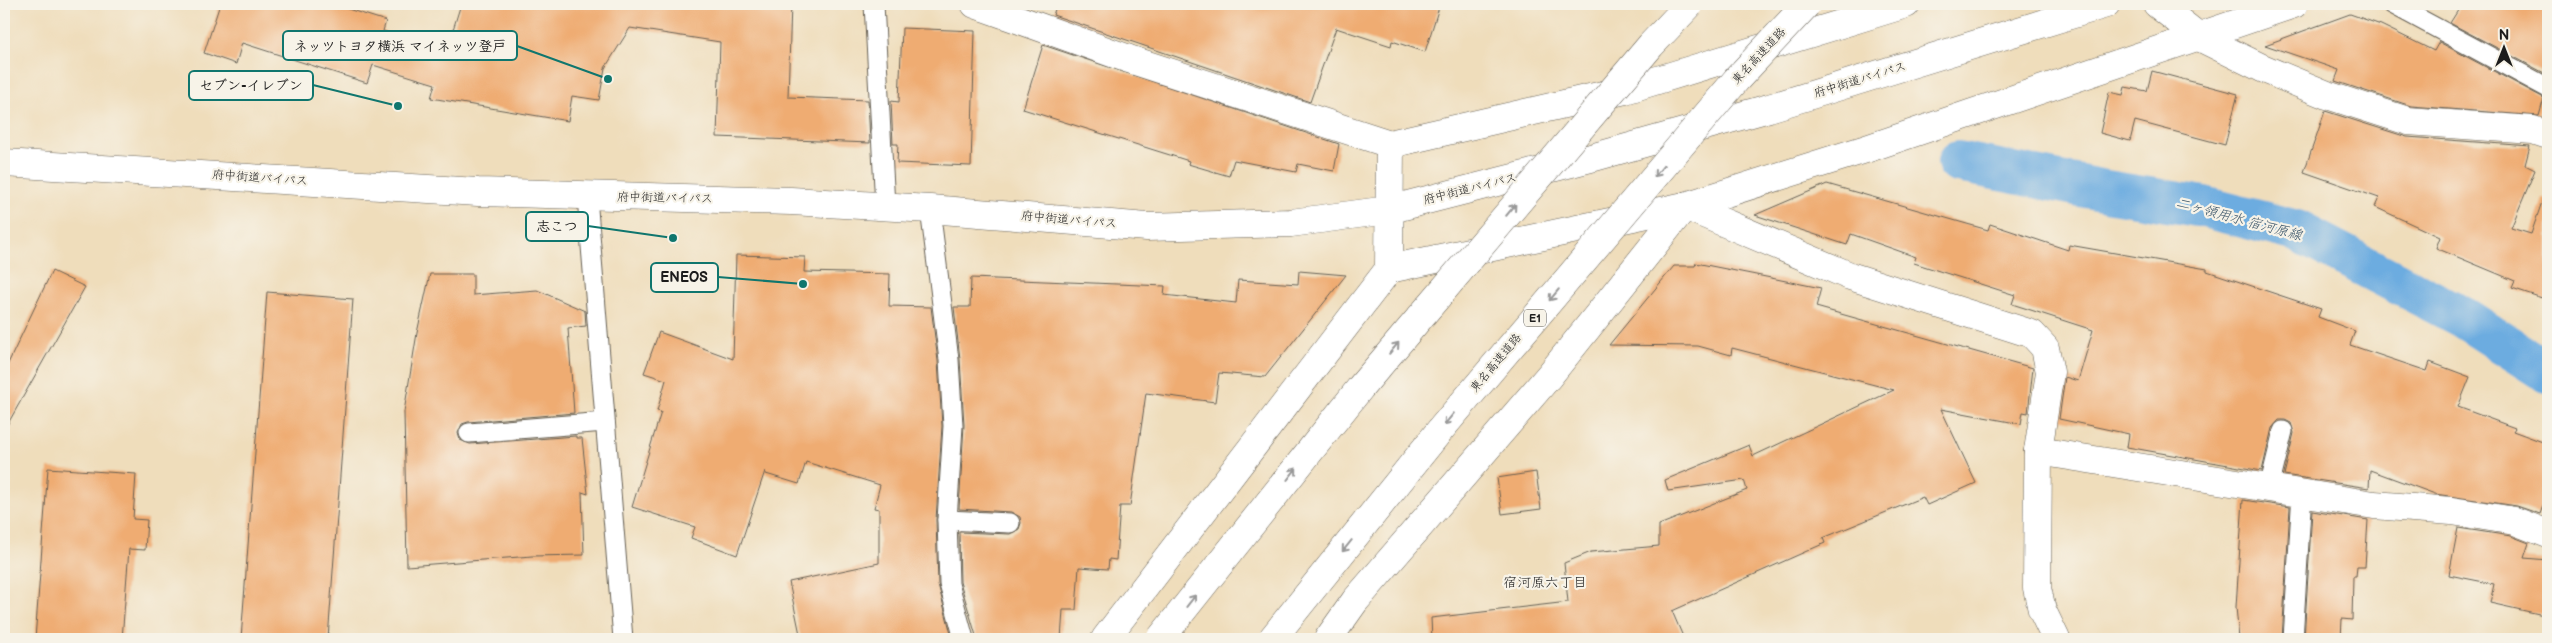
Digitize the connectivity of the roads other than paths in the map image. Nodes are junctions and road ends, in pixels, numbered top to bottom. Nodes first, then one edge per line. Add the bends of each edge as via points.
1 (874, 4) edge
2 (974, 4) edge
3 (1690, 4) edge
4 (1807, 4) edge
5 (1906, 4) edge
6 (2106, 4) edge
7 (2157, 4) edge
8 (2294, 4) edge
9 (2392, 4) edge
10 (2199, 37) junction
11 (2548, 88) edge
12 (2548, 135) edge
13 (1390, 144) junction
14 (4, 163) edge
15 (587, 197) junction
16 (885, 206) junction
17 (1685, 206) junction
18 (930, 209) junction
19 (1388, 210) junction
20 (1388, 269) junction
21 (605, 422) junction
22 (2283, 431) dead end
23 (469, 432) dead end
24 (2038, 451) junction
25 (2269, 488) junction
26 (2302, 493) junction
27 (947, 520) junction
28 (1010, 523) dead end
29 (2548, 534) edge
30 (623, 639) edge
31 (964, 639) edge
32 (1105, 639) edge
33 (1160, 639) edge
34 (1272, 639) edge
35 (1328, 639) edge
36 (2056, 639) edge
37 (2292, 639) edge

1 - 16 lane
2 - 13 main road via 1129,59
33 -> 3 main road, bridge via 1361,387 1651,45
4 -> 34 main road, 東名高速道路 / E1, bridge via 1737,79 1441,429
5 - 13 main road via 1625,90
6 - 19 main road, 府中街道バイパス via 1769,108
7 - 10 main road
8 - 10 main road
9 - 11 lane
10 - 12 main road via 2327,95 2408,120 2533,130
10 - 17 main road via 1866,150
13 - 19 main road
14 - 15 main road, 府中街道バイパス
15 - 16 main road, 府中街道バイパス
15 - 21 lane
16 - 18 main road, 府中街道バイパス
17 - 20 main road
17 - 24 main road via 1850,276 2032,334 2044,348 2050,372
17 - 35 main road via 1549,376 1356,601
18 - 19 main road, 府中街道バイパス via 1148,227 1290,223
18 - 27 lane via 949,360 952,417
19 - 20 main road
20 - 32 main road
21 - 23 lane
21 - 30 lane
22 - 25 lane
24 - 25 main road
24 - 36 main road via 2037,588 2042,610
25 - 26 main road
26 - 29 main road via 2514,521
26 - 37 lane
27 - 28 lane
27 - 31 lane via 949,584

